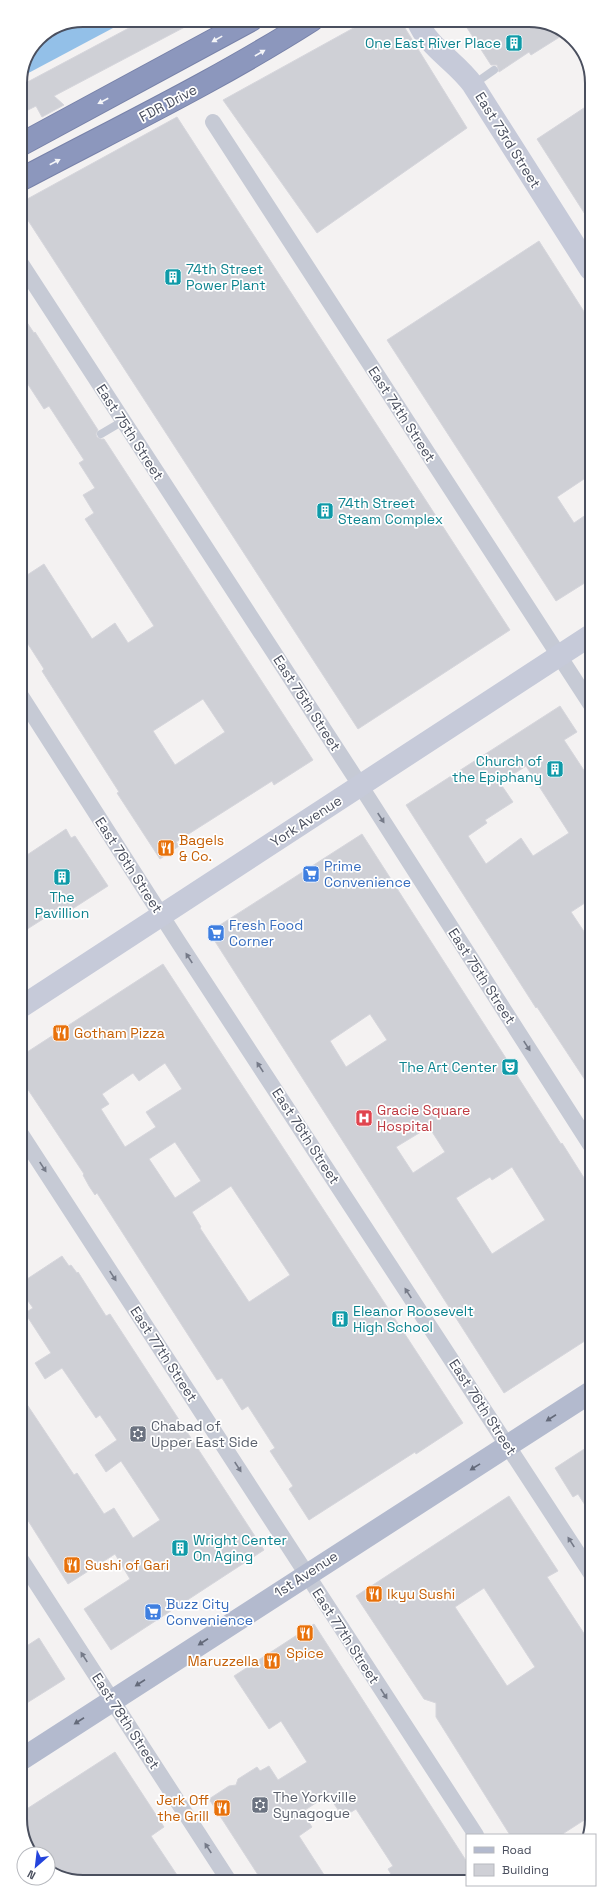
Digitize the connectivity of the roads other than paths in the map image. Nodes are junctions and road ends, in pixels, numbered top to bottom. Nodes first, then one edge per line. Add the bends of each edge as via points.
1 (238, 27) edge
2 (301, 27) edge
3 (420, 27) edge
4 (494, 70) dead end
5 (473, 85) junction
6 (213, 122) dead end
7 (27, 141) edge
8 (27, 176) edge
9 (585, 261) edge
10 (27, 273) edge
11 (123, 421) junction
12 (102, 434) dead end
13 (585, 639) edge
14 (559, 656) junction
15 (585, 696) edge
16 (27, 705) edge
17 (360, 786) junction
18 (162, 915) junction
19 (27, 1003) edge
20 (585, 1137) edge
21 (27, 1143) edge
22 (585, 1396) edge
23 (508, 1446) junction
24 (585, 1564) edge
25 (27, 1569) edge
26 (306, 1574) junction
27 (112, 1700) junction
28 (27, 1756) edge
29 (475, 1834) edge
30 (226, 1875) edge

1 -> 7 highway
8 -> 2 highway, FDR Drive via 204,84
3 - 5 main road, East 73rd Street via 426,38 458,67
4 - 5 lane
5 - 9 main road, East 73rd Street
6 - 14 street, East 74th Street
10 - 11 street, East 75th Street
11 - 12 lane
11 - 17 street, East 75th Street
13 - 14 main road, York Avenue
14 - 15 street, East 74th Street
14 - 17 main road, York Avenue
16 - 18 street, East 76th Street
17 - 18 main road, York Avenue
17 -> 20 street, East 75th Street
18 - 19 main road, York Avenue
23 -> 18 street, East 76th Street
21 -> 26 street, East 77th Street
22 -> 23 main road, 1st Avenue
24 -> 23 street, East 76th Street
23 -> 26 main road, 1st Avenue
27 -> 25 street, East 78th Street
26 -> 27 main road, 1st Avenue
26 -> 29 street, East 77th Street
27 -> 28 main road, 1st Avenue
30 -> 27 street, East 78th Street

